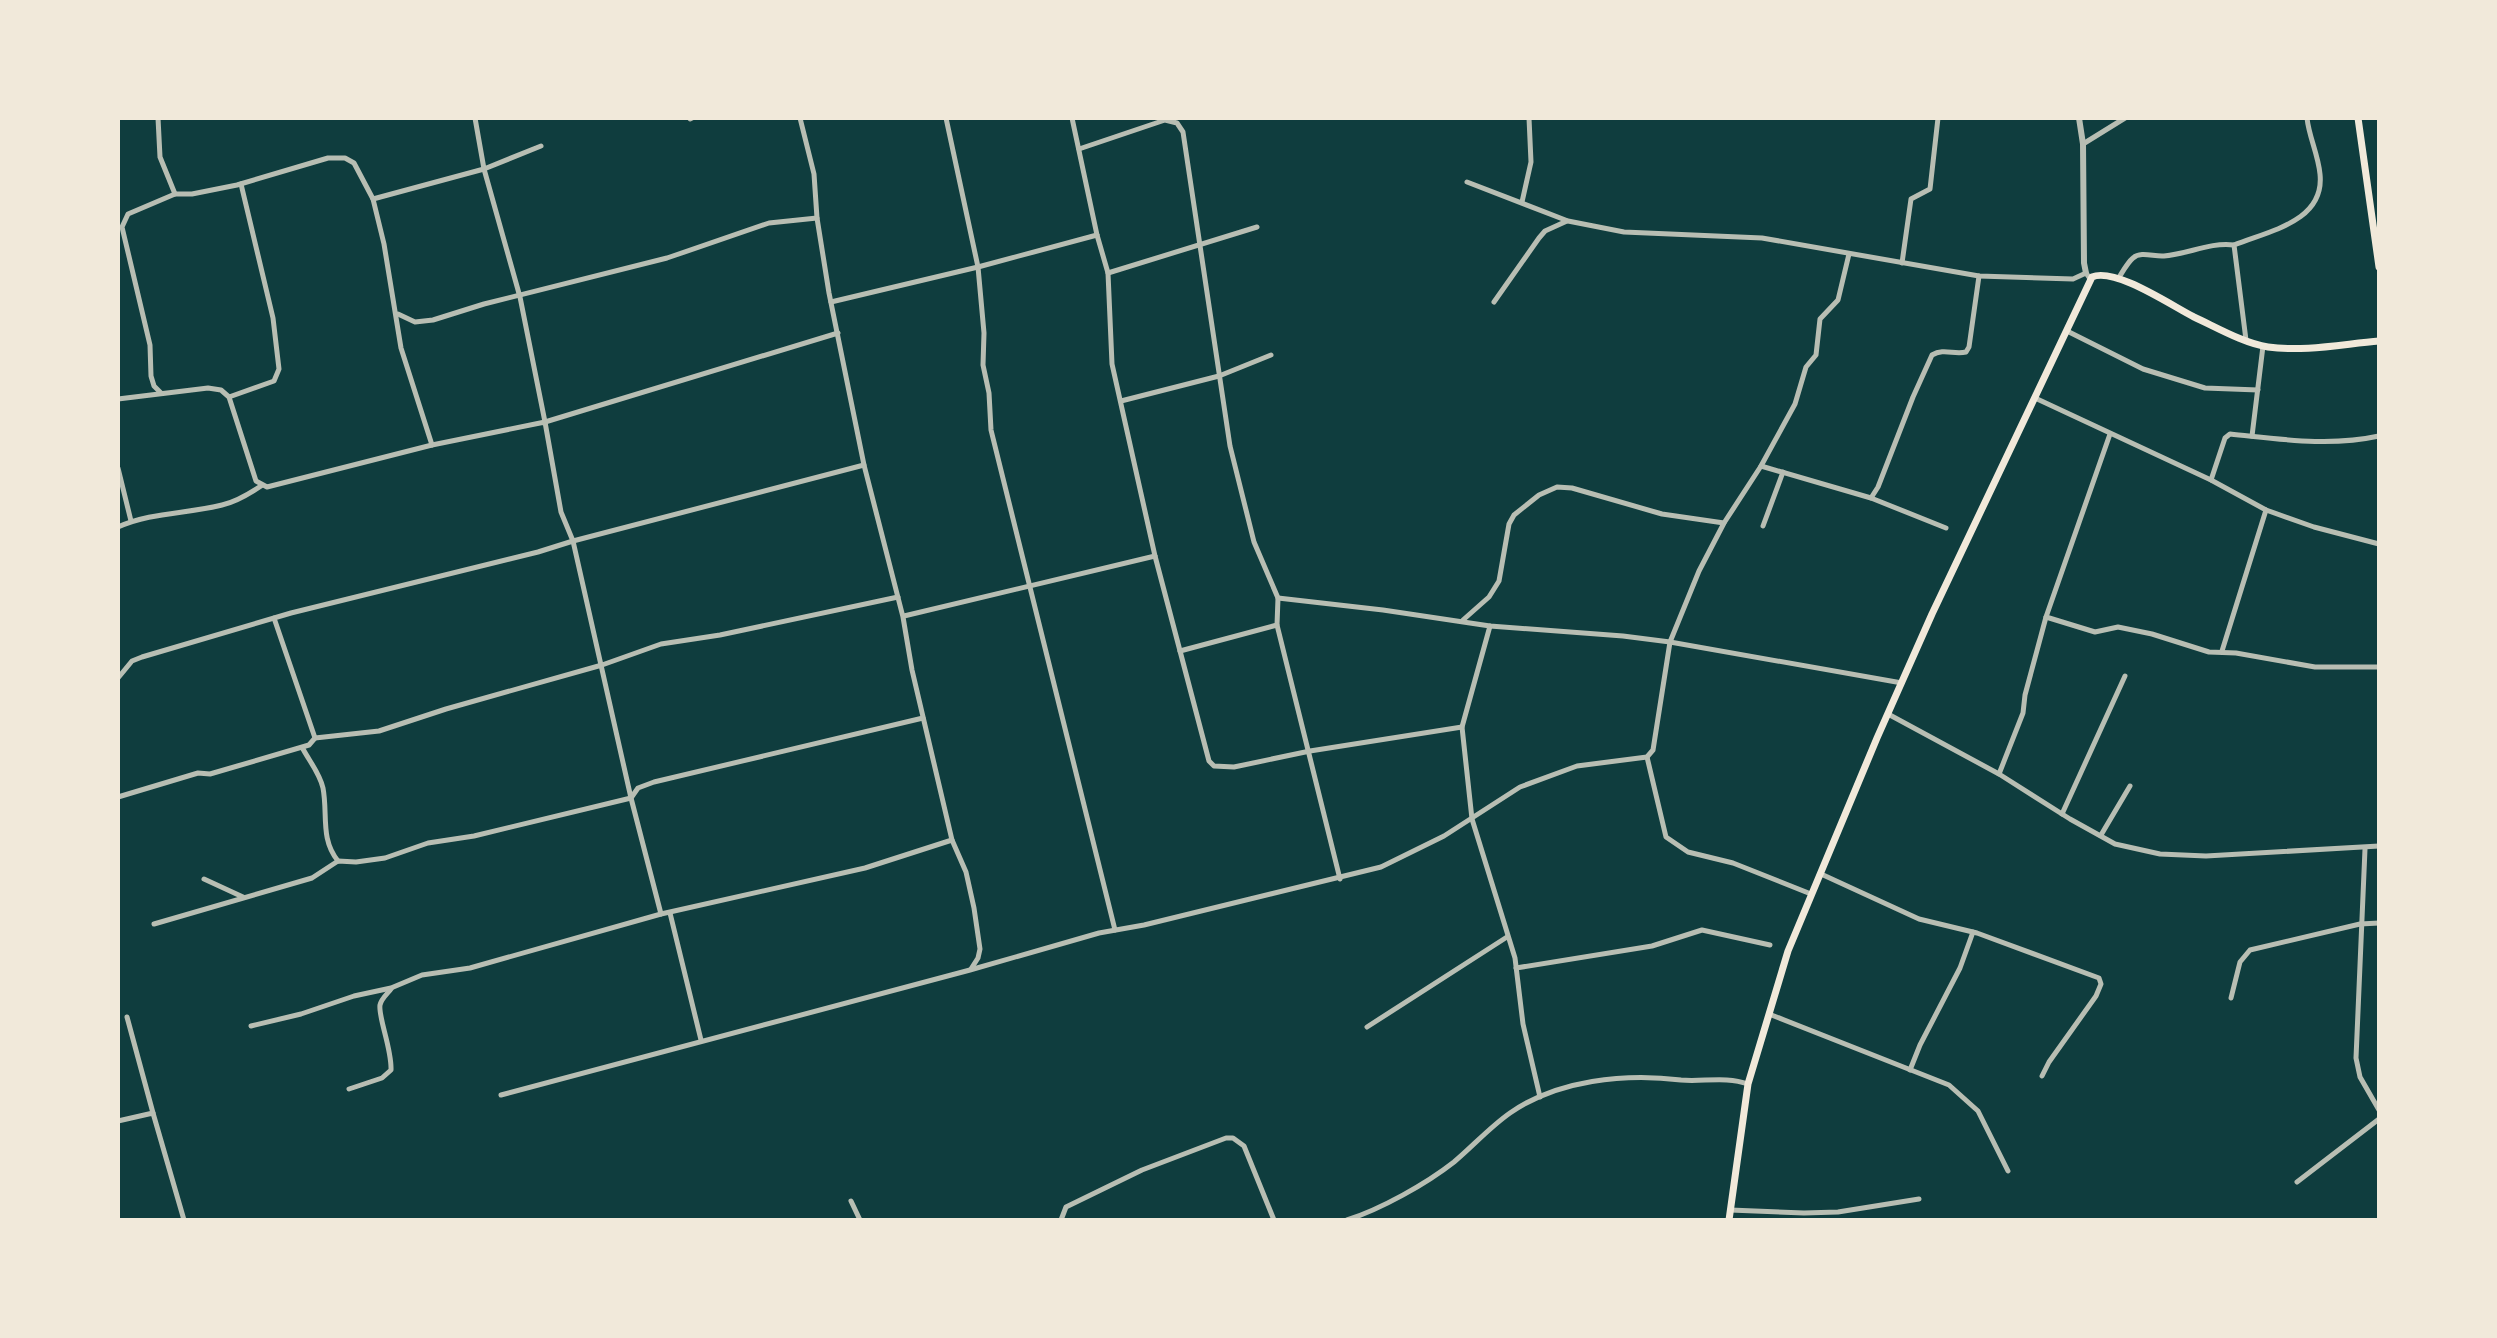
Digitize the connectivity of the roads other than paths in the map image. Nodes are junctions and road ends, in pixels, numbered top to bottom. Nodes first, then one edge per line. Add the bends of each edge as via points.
1 (158, 118) edge
2 (475, 118) edge
3 (800, 118) edge
4 (946, 118) edge
5 (1072, 118) edge
6 (1529, 118) edge
7 (1938, 118) edge
8 (2079, 118) edge
9 (2125, 118) edge
10 (2307, 118) edge
11 (2358, 118) edge
12 (2083, 144) junction
13 (541, 146) dead end
14 (1079, 149) junction
15 (484, 169) junction
16 (1467, 182) dead end
17 (241, 184) junction
18 (175, 194) junction
19 (373, 199) junction
20 (1522, 202) junction
21 (817, 218) junction
22 (1568, 221) junction
23 (120, 223) edge
24 (1257, 227) dead end
25 (1097, 235) junction
26 (2234, 245) junction
27 (2378, 245) edge
28 (1202, 246) junction
29 (1849, 254) junction
30 (1902, 263) junction
31 (978, 267) junction
32 (2379, 267) edge
33 (1108, 273) junction
34 (1979, 276) junction
35 (2089, 276) junction
36 (2118, 279) junction
37 (520, 297) junction
38 (831, 302) junction
39 (1494, 302) dead end
40 (397, 313) junction
41 (2067, 331) junction
42 (839, 333) junction
43 (2246, 340) junction
44 (2379, 341) edge
45 (2263, 346) junction
46 (1271, 355) dead end
47 (1219, 376) junction
48 (2258, 390) junction
49 (161, 394) junction
50 (229, 397) junction
51 (2035, 398) junction
52 (118, 399) edge
53 (1121, 401) junction
54 (545, 422) junction
55 (2110, 434) junction
56 (2252, 436) junction
57 (2379, 436) edge
58 (432, 445) junction
59 (864, 465) junction
60 (1761, 466) junction
61 (118, 468) edge
62 (1783, 472) junction
63 (2211, 480) junction
64 (261, 486) junction
65 (1871, 498) junction
66 (2266, 510) junction
67 (131, 521) junction
68 (1724, 523) junction
69 (1763, 526) dead end
70 (118, 527) edge
71 (1946, 528) dead end
72 (573, 541) junction
73 (2379, 544) edge
74 (1155, 556) junction
75 (1031, 586) junction
76 (898, 597) junction
77 (1278, 598) junction
78 (903, 617) junction
79 (2046, 617) junction
80 (274, 618) junction
81 (1463, 621) junction
82 (1277, 625) junction
83 (1490, 626) junction
84 (1670, 642) junction
85 (1180, 651) junction
86 (2222, 651) junction
87 (602, 665) junction
88 (2379, 667) edge
89 (2125, 676) dead end
90 (118, 678) edge
91 (1903, 683) junction
92 (1888, 714) junction
93 (923, 718) junction
94 (1462, 727) junction
95 (315, 738) junction
96 (303, 749) junction
97 (1310, 751) junction
98 (1647, 757) junction
99 (1999, 774) junction
100 (2130, 786) dead end
101 (118, 797) edge
102 (631, 798) junction
103 (2062, 814) junction
104 (1472, 819) junction
105 (2101, 835) junction
106 (952, 840) junction
107 (2379, 846) edge
108 (2365, 849) junction
109 (338, 861) junction
110 (1820, 873) junction
111 (204, 879) dead end
112 (1340, 879) junction
113 (1811, 894) junction
114 (245, 898) junction
115 (670, 913) junction
116 (661, 914) junction
117 (2379, 923) edge
118 (154, 924) dead end
119 (2360, 924) junction
120 (1115, 930) junction
121 (1973, 932) junction
122 (1507, 937) junction
123 (1770, 945) dead end
124 (1516, 968) junction
125 (970, 970) junction
126 (391, 988) junction
127 (2231, 998) dead end
128 (1769, 1014) junction
129 (127, 1017) dead end
130 (251, 1026) dead end
131 (1367, 1027) dead end
132 (701, 1040) junction
133 (1910, 1070) junction
134 (2042, 1076) dead end
135 (1748, 1084) junction
136 (349, 1089) dead end
137 (501, 1095) dead end
138 (1540, 1097) junction
139 (2379, 1110) edge
140 (153, 1113) junction
141 (2379, 1119) edge
142 (118, 1121) edge
143 (2008, 1171) dead end
144 (2297, 1182) dead end
145 (1919, 1199) dead end
146 (851, 1201) dead end
147 (1729, 1210) junction
148 (184, 1220) edge
149 (860, 1220) edge
150 (1061, 1220) edge
151 (1274, 1220) edge
152 (1347, 1220) edge
153 (1729, 1220) edge

1 - 18 street via 160,157
2 - 15 street
3 - 21 street via 814,174
4 - 31 street
5 - 14 street
6 - 20 street via 1531,162
7 - 30 street via 1930,189 1911,199
8 - 12 street
9 - 12 street
10 - 26 street via 2320,183 2309,210 2296,222
11 - 27 main road
12 - 35 street
13 - 15 street
14 - 25 street
14 - 28 street via 1165,120 1177,123 1188,155
15 - 19 street
15 - 37 street
16 - 20 street
17 - 18 street
17 - 19 street via 328,158 345,158 354,163
17 - 50 street via 273,318 279,369 274,381
18 - 23 street via 128,214
19 - 40 street
20 - 22 street
21 - 37 street via 769,223 667,258
21 - 38 street
22 - 29 street via 1624,232 1762,238
22 - 39 street via 1545,231
23 - 49 street via 150,345 151,376
24 - 28 street
25 - 31 street
25 - 33 street
26 - 36 street via 2163,256 2142,254
26 - 43 street
27 - 32 main road
28 - 33 street
28 - 47 street
29 - 30 street
29 - 60 street via 1838,300 1820,319 1816,355
30 - 34 street
31 - 38 street
31 - 75 street via 991,430
33 - 53 street via 1109,339
34 - 35 street
34 - 65 street via 1969,347 1961,354 1932,355
35 - 36 main road
35 - 41 main road
36 - 43 main road
37 - 40 street via 433,320 415,322
37 - 54 street
38 - 42 street
40 - 58 street via 401,348
41 - 48 street via 2143,369 2205,388
41 - 51 main road
42 - 54 street
42 - 59 street
43 - 45 main road
44 - 45 main road
45 - 48 street
46 - 47 street
47 - 53 street
47 - 77 street via 1254,542
48 - 56 street
49 - 50 street via 208,388
49 - 52 street
50 - 64 street
51 - 55 street
51 - 91 main road
53 - 74 street
54 - 58 street
54 - 72 street via 561,512
55 - 63 street
55 - 79 street
56 - 57 street via 2339,442
56 - 63 street via 2225,438
58 - 64 street
59 - 72 street
59 - 76 street
60 - 62 street
60 - 68 street
61 - 67 street
62 - 65 street
62 - 69 street
63 - 66 street
64 - 67 street via 224,505
65 - 71 street
66 - 73 street
66 - 86 street
67 - 70 street
68 - 81 street via 1662,514 1557,487 1514,515 1499,581
68 - 84 street
72 - 80 street
72 - 87 street
74 - 75 street
74 - 85 street
75 - 78 street
75 - 120 street
76 - 78 street
76 - 87 street via 661,644
77 - 81 street
77 - 82 street
78 - 93 street
79 - 86 street via 2095,632 2118,627 2198,650
79 - 99 street via 2023,713
80 - 90 street via 142,657
80 - 95 street
81 - 83 street
82 - 85 street
82 - 97 street
83 - 84 street
83 - 94 street
84 - 91 street
84 - 98 street via 1653,750
85 - 97 street via 1214,766 1234,767
86 - 88 street via 2315,667
87 - 95 street via 379,731
87 - 102 street
89 - 103 street
91 - 92 main road
92 - 99 street
92 - 110 main road
93 - 102 street via 654,782 638,788
93 - 106 street
94 - 97 street
94 - 104 street
95 - 96 street
96 - 101 street
96 - 109 street via 320,777 326,838
97 - 112 street
98 - 104 street via 1577,766 1520,787
98 - 113 street via 1666,837 1688,852 1733,863
99 - 103 street
100 - 105 street
102 - 109 street via 428,843 385,858
102 - 116 street
103 - 105 street
104 - 112 street via 1381,867
104 - 122 street
105 - 108 street via 2115,844 2160,854
106 - 115 street via 865,868
106 - 125 street via 966,872 980,949
107 - 108 street
108 - 119 street
109 - 114 street via 312,878
110 - 113 main road
110 - 121 street via 1919,919
111 - 114 street
112 - 120 street
113 - 128 main road
114 - 118 street
115 - 116 street
115 - 132 street
116 - 126 street via 470,968 422,975
117 - 119 street
119 - 127 street via 2250,950 2240,962
119 - 139 street via 2357,1067
120 - 125 street
121 - 133 street
121 - 134 street via 2101,981
122 - 124 street
122 - 131 street
123 - 124 street via 1702,930 1652,946
124 - 138 street
125 - 132 street
126 - 130 street
126 - 136 street via 380,1009 391,1070
128 - 133 street
128 - 135 main road
129 - 140 street
132 - 137 street
133 - 143 street via 1949,1085 1978,1111
135 - 138 street via 1668,1077 1597,1081
135 - 147 main road
138 - 152 street via 1510,1113 1451,1164 1374,1211
140 - 142 street
140 - 148 street
141 - 144 street
145 - 147 street via 1838,1212
146 - 149 street
147 - 153 main road
150 - 151 street via 1066,1207 1226,1138 1244,1146

